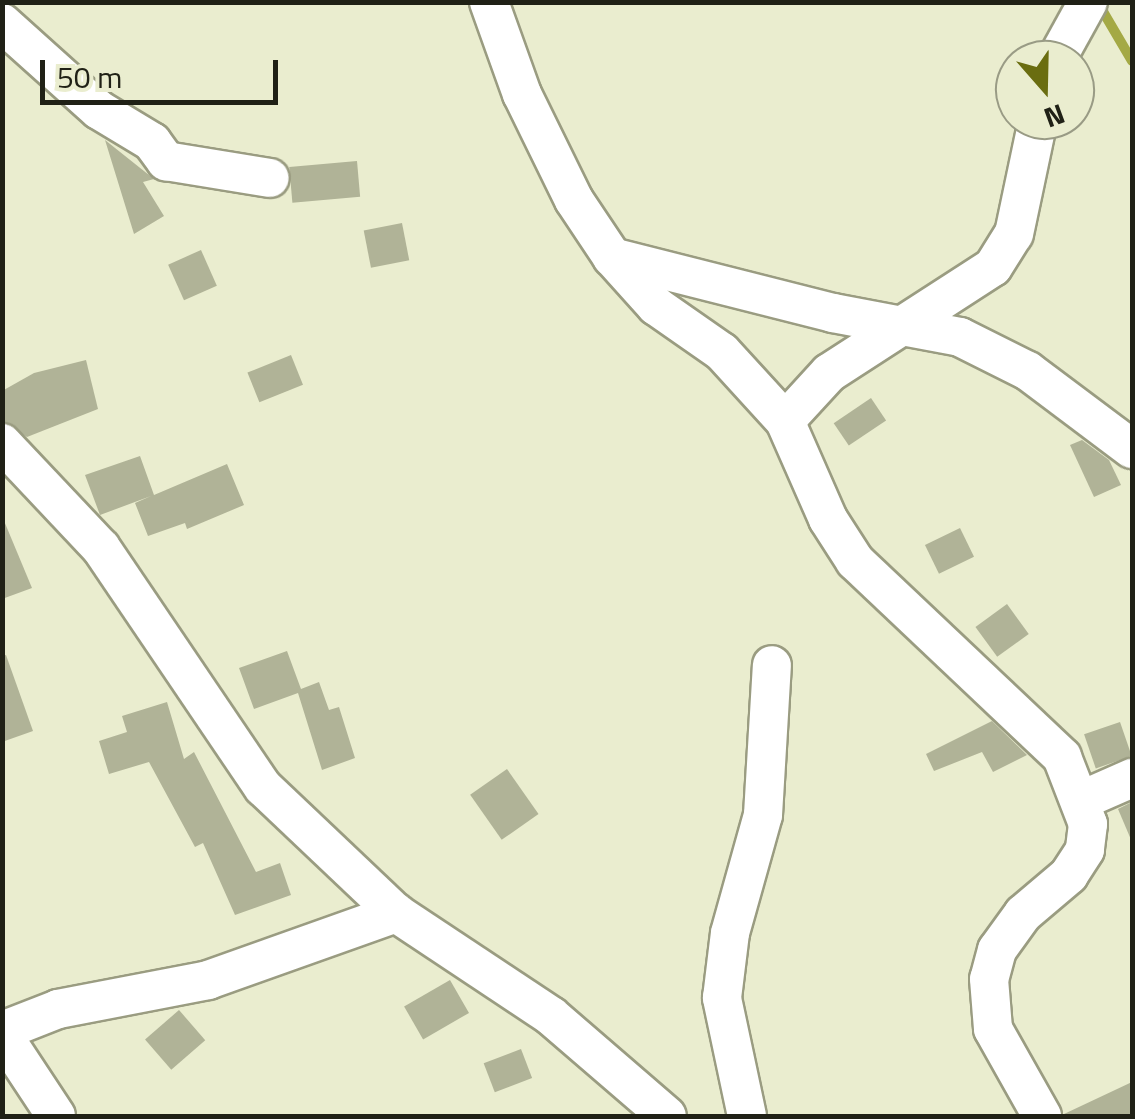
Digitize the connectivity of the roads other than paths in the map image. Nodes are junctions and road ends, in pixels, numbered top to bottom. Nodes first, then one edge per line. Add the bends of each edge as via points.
1 (489, 2) edge
2 (1088, 2) edge
3 (2, 23) edge
4 (1067, 40) edge
5 (1034, 140) edge
6 (270, 178) dead end
7 (612, 257) junction
8 (908, 325) junction
9 (785, 421) junction
10 (2, 443) edge
11 (1132, 449) edge
12 (772, 665) dead end
13 (1132, 778) edge
14 (1082, 800) junction
15 (396, 913) junction
16 (2, 1032) edge
17 (635, 1105) edge
18 (56, 1116) edge
19 (667, 1116) edge
20 (747, 1116) edge
21 (1042, 1116) edge

1 - 7 street via 522,94 574,200
2 - 4 street
3 - 6 street via 99,110 152,142 166,161
5 - 8 street via 1014,234 993,267
7 - 8 street
7 - 9 street via 656,306 722,352
8 - 9 street via 829,373
8 - 11 street via 990,348
9 - 14 street via 828,519 855,561 1062,756
10 - 15 street via 100,548 263,787
12 - 20 street via 763,815 730,933 722,998
13 - 14 street
14 - 21 street via 1084,850 1070,875 1024,914 997,950 989,979 993,1029
15 - 16 street via 208,980 58,1009
15 - 17 street via 551,1016
16 - 18 street
17 - 19 street

